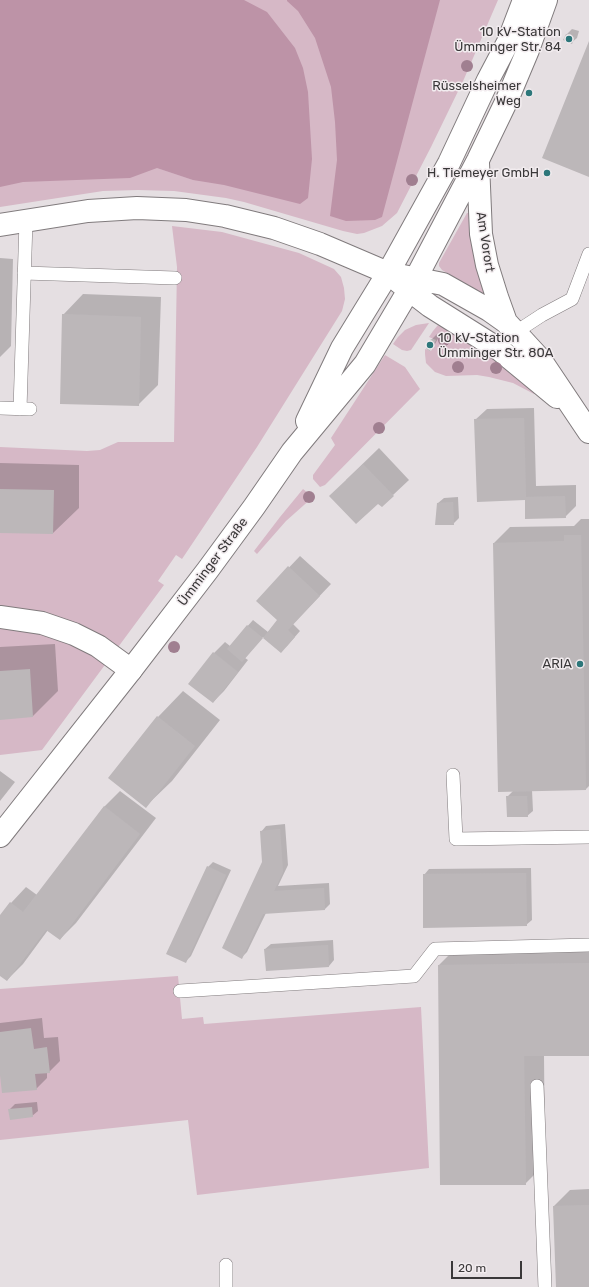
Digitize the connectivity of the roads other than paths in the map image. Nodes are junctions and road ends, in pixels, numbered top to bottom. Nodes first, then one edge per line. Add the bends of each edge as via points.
1 (524, 0) edge
2 (546, 0) edge
3 (478, 160) junction
4 (26, 221) junction
5 (0, 225) edge
6 (589, 254) edge
7 (24, 273) junction
8 (388, 273) junction
9 (175, 278) dead end
10 (413, 284) junction
11 (511, 327) junction
12 (500, 350) junction
13 (0, 408) edge
14 (576, 413) junction
15 (589, 432) edge
16 (292, 452) junction
17 (0, 617) edge
18 (131, 670) junction
19 (453, 775) dead end
20 (0, 836) edge
21 (589, 837) edge
22 (589, 946) edge
23 (180, 991) dead end
24 (537, 1086) dead end
25 (226, 1266) dead end
26 (226, 1287) edge
27 (545, 1287) edge

1 - 8 street, Ümminger Straße via 508,42 449,163
2 - 3 street, Ümminger Straße via 514,82
3 - 10 street, Ümminger Straße
3 - 11 street, Am Vorort via 481,234 487,265 497,297
4 - 5 street
4 - 7 lane
4 - 8 street via 108,209 186,210 274,228 320,244
6 - 11 lane via 572,299 542,315
7 - 9 lane
7 - 13 lane via 25,409
8 - 10 street
8 - 16 street, Ümminger Straße via 342,348
10 - 11 street, Am Vorort via 443,284 489,310
10 - 12 street, Am Vorort via 430,306
10 - 16 street, Ümminger Straße via 365,364
11 - 12 lane
11 - 14 street, Am Vorort via 540,359
12 - 14 street, Am Vorort
14 - 15 street, Am Vorort
16 - 18 street, Ümminger Straße via 254,507
17 - 18 street via 42,623 74,634 98,646
18 - 20 street, Ümminger Straße
19 - 21 lane via 456,839
22 - 23 lane via 435,949 414,976
24 - 27 lane
25 - 26 lane

